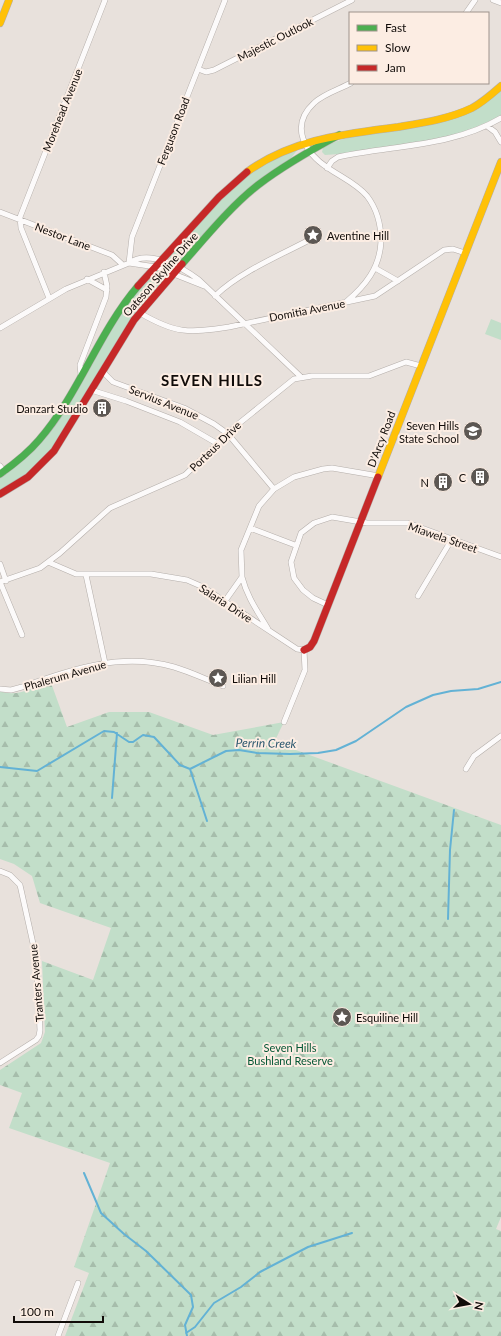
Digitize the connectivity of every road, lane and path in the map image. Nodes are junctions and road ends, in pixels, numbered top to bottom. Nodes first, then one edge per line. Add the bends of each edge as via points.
1 (9, 0) edge
2 (105, 0) edge
3 (225, 0) edge
4 (352, 0) edge
5 (476, 0) edge
6 (493, 0) edge
7 (501, 3) edge
8 (467, 12) edge
9 (0, 23) edge
10 (198, 69) junction
11 (349, 84) edge
12 (501, 86) edge
13 (501, 118) edge
14 (486, 126) junction
15 (340, 135) junction
16 (304, 142) junction
17 (501, 142) edge
18 (309, 151) junction
19 (501, 162) edge
20 (327, 168) junction
21 (0, 212) edge
22 (20, 220) junction
23 (315, 237) dead end
24 (465, 253) junction
25 (162, 261) junction
26 (129, 263) junction
27 (123, 265) junction
28 (156, 267) junction
29 (178, 268) junction
30 (375, 268) junction
31 (104, 272) junction
32 (173, 273) junction
33 (87, 279) junction
34 (398, 281) junction
35 (204, 286) junction
36 (107, 290) junction
37 (215, 296) junction
38 (49, 298) junction
39 (344, 302) junction
40 (140, 313) junction
41 (246, 323) junction
42 (0, 328) edge
43 (421, 366) junction
44 (102, 371) junction
45 (81, 375) junction
46 (301, 377) junction
47 (91, 390) junction
48 (228, 434) junction
49 (218, 444) junction
50 (1, 470) edge
51 (379, 476) junction
52 (274, 489) junction
53 (0, 494) edge
54 (360, 522) junction
55 (250, 528) junction
56 (452, 540) junction
57 (295, 545) junction
58 (501, 558) edge
59 (48, 562) junction
60 (0, 564) edge
61 (86, 575) junction
62 (242, 577) junction
63 (2, 582) edge
64 (418, 596) dead end
65 (225, 600) junction
66 (328, 605) junction
67 (269, 631) junction
68 (22, 635) dead end
69 (304, 650) junction
70 (105, 663) junction
71 (223, 686) dead end
72 (0, 689) edge
73 (284, 722) dead end
74 (501, 736) edge
75 (466, 769) dead end
76 (0, 871) edge
77 (0, 1063) edge
78 (78, 1284) dead end
79 (58, 1336) edge

1 - 9 main road
2 - 22 street, Morehead Avenue
3 - 10 street, Ferguson Road
4 - 10 street, Majestic Outlook via 214,70 206,72
5 - 8 street
6 - 7 street
10 - 26 street, Ferguson Road via 132,237
11 - 16 street via 313,104 302,122
12 - 15 main road, Oateson Skyline Drive via 476,105 458,112 413,124
13 - 14 street
14 - 17 street via 495,132
14 - 20 street via 446,139 338,157 332,160
15 - 16 main road, Oateson Skyline Drive
15 - 18 main road, Oateson Skyline Drive
16 - 18 street
16 - 25 main road, Oateson Skyline Drive via 268,158 241,177
18 - 20 street
18 - 29 main road, Oateson Skyline Drive via 253,189
19 - 24 main road, D'Arcy Road
20 - 30 street via 346,179 371,201 381,229 381,250
21 - 22 street, Nestor Lane
22 - 27 street, Nestor Lane via 112,255
22 - 38 street
23 - 37 street via 248,273
24 - 34 street, Domitia Avenue via 452,249 444,250
24 - 43 main road, D'Arcy Road
25 - 26 street via 139,258
25 - 28 main road, Oateson Skyline Drive
25 - 29 street
26 - 27 street
26 - 28 street
27 - 31 street
28 - 32 street
28 - 45 main road, Oateson Skyline Drive via 123,306
29 - 32 main road, Oateson Skyline Drive
29 - 35 street via 190,273
30 - 34 street
30 - 39 street via 361,289
31 - 33 street
31 - 36 street, Oateson Skyline Drive
32 - 35 street
32 - 40 main road, Oateson Skyline Drive
33 - 36 street
33 - 38 street
34 - 39 street, Domitia Avenue via 375,296
35 - 37 street
36 - 45 street, Oateson Skyline Drive via 80,365
37 - 41 street
38 - 42 street
39 - 41 street, Domitia Avenue
40 - 41 street, Domitia Avenue via 168,328 179,330 205,331
40 - 44 main road, Oateson Skyline Drive
41 - 46 street
43 - 46 street, Porteus Drive via 406,362 369,376
43 - 51 main road, D'Arcy Road
44 - 47 main road, Oateson Skyline Drive
44 - 48 street, Servius Avenue via 110,381 184,408
45 - 50 main road, Oateson Skyline Drive via 43,436 22,458
46 - 48 street, Porteus Drive via 287,384
47 - 49 street, Servius Avenue via 180,422
47 - 53 main road, Oateson Skyline Drive via 54,451 28,477
48 - 49 street, Porteus Drive
48 - 52 street, Servius Avenue
49 - 59 street, Porteus Drive via 178,479 110,508
51 - 52 street via 332,468 323,469 294,477
51 - 54 main road, D'Arcy Road
52 - 55 street via 259,506
54 - 56 street, Miawela Street via 408,523
54 - 57 street, Miawela Street via 332,517 314,523 300,533
54 - 66 main road, D'Arcy Road
55 - 57 street
55 - 62 street via 240,555
56 - 58 street, Miawela Street
56 - 64 street
57 - 66 street via 291,562 294,578 313,598
59 - 61 street, Salaria Drive via 76,574
59 - 63 street, Porteus Drive via 30,573
60 - 63 street
61 - 65 street, Salaria Drive via 151,574 187,580
61 - 70 street
62 - 65 street
62 - 67 street via 248,596
63 - 68 street
65 - 67 street, Salaria Drive
66 - 69 main road, D'Arcy Road via 314,641
67 - 69 street, Salaria Drive
69 - 73 street via 305,670
70 - 71 street, Phalerum Avenue via 136,662 167,666
70 - 72 street, Phalerum Avenue via 12,690
74 - 75 street via 474,756
76 - 77 street, Tranters Avenue via 10,875 20,885 33,938 39,1036
78 - 79 street

